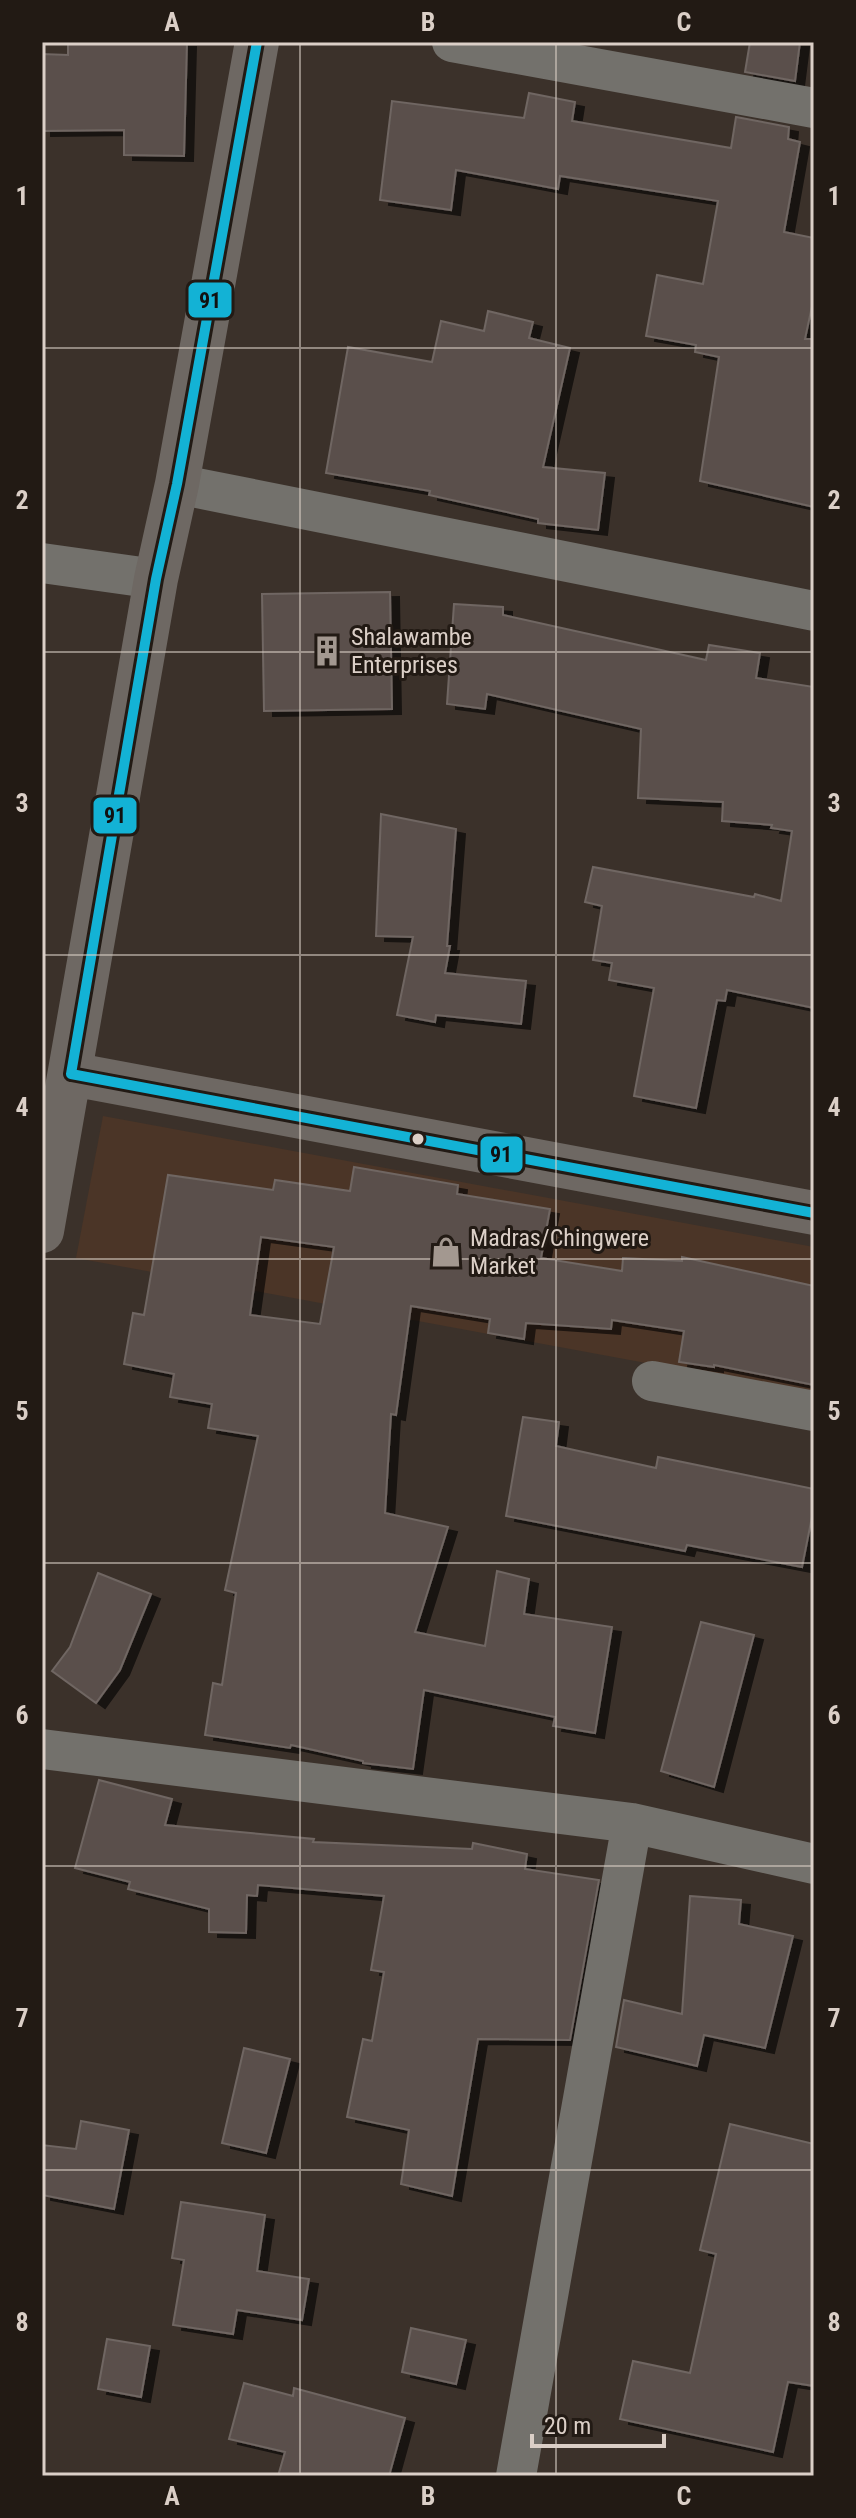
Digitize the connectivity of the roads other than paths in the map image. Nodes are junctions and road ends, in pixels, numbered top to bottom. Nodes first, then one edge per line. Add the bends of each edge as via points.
1 (257, 42) edge
2 (452, 42) edge
3 (814, 108) edge
4 (177, 484) junction
5 (42, 563) edge
6 (156, 579) junction
7 (814, 611) edge
8 (57, 1071) edge
9 (814, 1213) edge
10 (42, 1231) edge
11 (652, 1381) dead end
12 (814, 1411) edge
13 (42, 1749) edge
14 (632, 1823) junction
15 (814, 1864) edge
16 (516, 2476) edge

1 - 4 street
2 - 3 street
4 - 6 street
4 - 7 street
5 - 6 street
6 - 8 street
8 - 9 street
8 - 10 street
11 - 12 street
13 - 14 street
14 - 15 street
14 - 16 street

